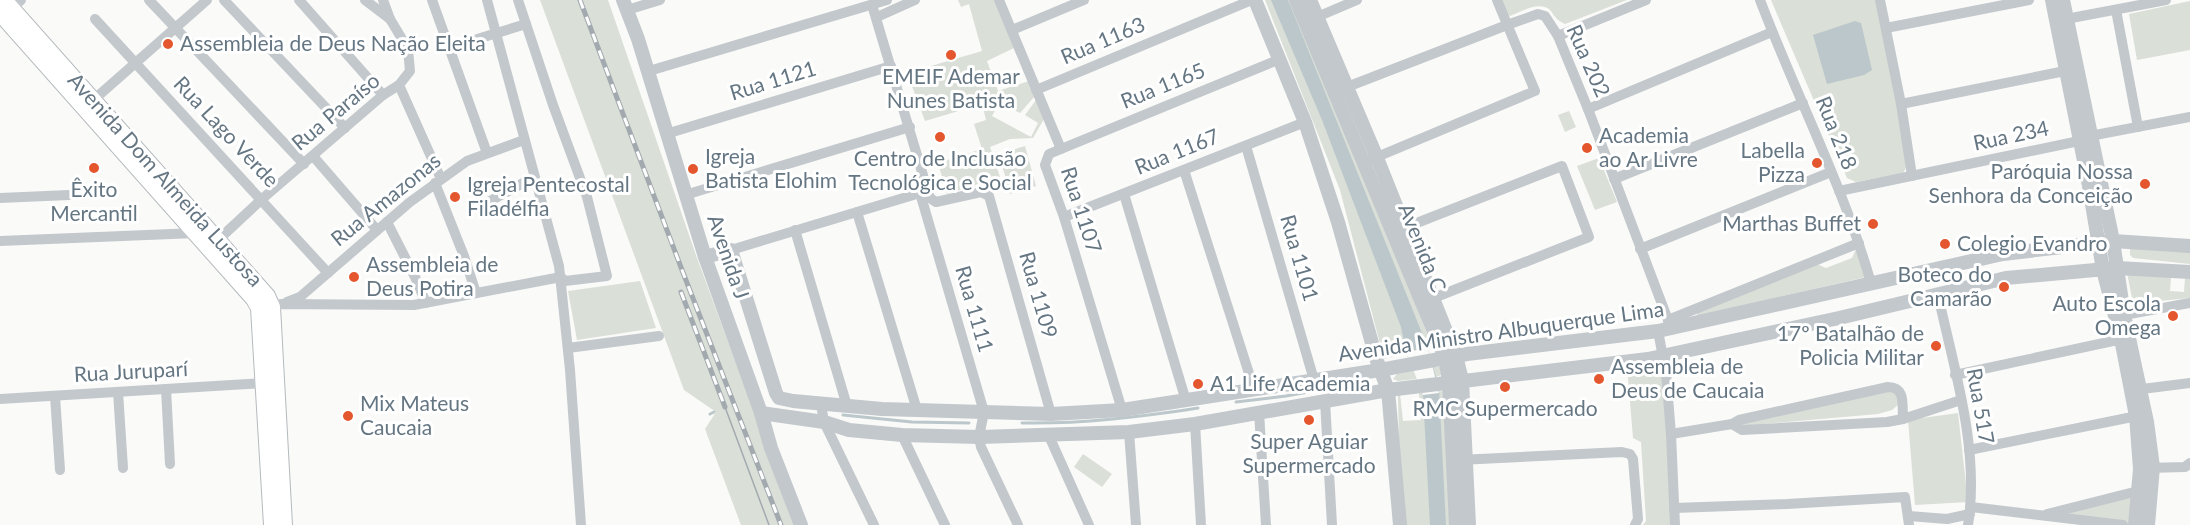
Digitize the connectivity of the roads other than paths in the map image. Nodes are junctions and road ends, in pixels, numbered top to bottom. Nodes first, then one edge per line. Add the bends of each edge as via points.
1 (149, 0) edge
2 (207, 0) edge
3 (224, 0) edge
4 (299, 0) edge
5 (365, 0) edge
6 (383, 0) edge
7 (432, 0) edge
8 (487, 0) edge
9 (519, 0) edge
10 (660, 0) edge
11 (887, 0) edge
12 (915, 0) edge
13 (999, 0) edge
14 (1084, 0) edge
15 (1253, 0) edge
16 (1296, 0) edge
17 (1310, 0) edge
18 (1357, 0) edge
19 (1497, 0) edge
20 (1646, 0) edge
21 (1760, 0) edge
22 (1880, 0) edge
23 (2029, 0) edge
24 (2052, 0) edge
25 (2063, 0) edge
26 (2166, 0) edge
27 (625, 5) edge
28 (872, 5) junction
29 (7, 9) edge
30 (2116, 10) junction
31 (877, 17) junction
32 (1317, 17) junction
33 (390, 18) junction
34 (95, 19) dead end
35 (2066, 20) junction
36 (526, 24) junction
37 (1507, 25) junction
38 (1886, 28) junction
39 (174, 29) junction
40 (1012, 30) junction
41 (495, 32) junction
42 (1772, 32) junction
43 (1558, 36) junction
44 (2065, 38) junction
45 (448, 48) junction
46 (1280, 59) junction
47 (135, 63) junction
48 (891, 66) junction
49 (648, 71) junction
50 (2066, 71) junction
51 (399, 85) junction
52 (1347, 87) junction
53 (1036, 90) junction
54 (383, 95) junction
55 (89, 103) junction
56 (1803, 103) junction
57 (1900, 104) junction
58 (1588, 109) junction
59 (2190, 117) edge
60 (1305, 122) junction
61 (910, 127) junction
62 (2138, 127) junction
63 (345, 128) junction
64 (666, 134) junction
65 (2085, 139) junction
66 (524, 140) junction
67 (1246, 146) junction
68 (1061, 149) junction
69 (487, 153) junction
70 (313, 156) junction
71 (1371, 160) junction
72 (304, 164) junction
73 (1184, 170) junction
74 (1831, 171) junction
75 (1912, 176) junction
76 (534, 177) junction
77 (1614, 179) junction
78 (438, 181) junction
79 (2095, 184) junction
80 (1839, 191) junction
81 (924, 193) junction
82 (1124, 194) junction
83 (69, 195) dead end
84 (685, 195) junction
85 (0, 198) edge
86 (262, 199) junction
87 (481, 206) dead end
88 (183, 209) junction
89 (857, 212) junction
90 (1064, 217) junction
91 (387, 222) junction
92 (1398, 229) junction
93 (795, 230) junction
94 (377, 231) junction
95 (196, 233) junction
96 (218, 240) junction
97 (0, 241) edge
98 (2113, 241) junction
99 (1859, 243) junction
100 (2099, 243) junction
101 (2190, 246) edge
102 (1640, 249) junction
103 (731, 250) junction
104 (705, 257) junction
105 (2118, 268) junction
106 (2103, 270) junction
107 (2190, 272) edge
108 (328, 273) junction
109 (561, 278) junction
110 (1871, 283) junction
111 (476, 293) junction
112 (1938, 294) junction
113 (1427, 301) junction
114 (426, 303) junction
115 (2190, 303) edge
116 (276, 305) junction
117 (2124, 315) junction
118 (1665, 326) junction
119 (658, 336) dead end
120 (2126, 339) junction
121 (568, 348) junction
122 (1663, 356) junction
123 (1450, 357) junction
124 (1380, 370) junction
125 (1955, 375) junction
126 (1314, 381) junction
127 (1449, 381) junction
128 (264, 383) junction
129 (2190, 383) edge
130 (166, 389) junction
131 (1254, 389) junction
132 (1388, 390) junction
133 (2135, 390) junction
134 (117, 392) junction
135 (55, 396) junction
136 (1214, 396) junction
137 (0, 399) edge
138 (1961, 400) junction
139 (1186, 401) junction
140 (1324, 401) junction
141 (821, 404) junction
142 (847, 406) junction
143 (916, 410) junction
144 (1122, 410) junction
145 (984, 412) junction
146 (1259, 412) junction
147 (761, 413) junction
148 (1052, 414) junction
149 (2141, 415) junction
150 (1903, 418) junction
151 (1215, 419) junction
152 (824, 422) junction
153 (1195, 424) junction
154 (1732, 424) junction
155 (1130, 432) junction
156 (1671, 434) junction
157 (902, 435) junction
158 (1049, 436) junction
159 (979, 437) junction
160 (1969, 450) junction
161 (1459, 460) junction
162 (170, 464) dead end
163 (2188, 466) edge
164 (123, 468) dead end
165 (2147, 468) junction
166 (60, 470) dead end
167 (2138, 491) junction
168 (1674, 508) junction
169 (1970, 515) edge
170 (2041, 516) junction
171 (1909, 521) edge
172 (1637, 522) edge
173 (272, 525) edge
174 (284, 525) edge
175 (581, 525) edge
176 (801, 525) edge
177 (874, 525) edge
178 (945, 525) edge
179 (1018, 525) edge
180 (1089, 525) edge
181 (1136, 525) edge
182 (1201, 525) edge
183 (1266, 525) edge
184 (1332, 525) edge
185 (1400, 525) edge
186 (1456, 525) edge
187 (1469, 525) edge
188 (1675, 525) edge
189 (2123, 525) edge
190 (2135, 525) edge
191 (2148, 525) edge

1 - 39 street
2 - 39 street
3 - 63 street
4 - 54 street
5 - 33 street
6 - 33 street
7 - 45 street
8 - 41 street
9 - 36 street
10 - 27 street
11 - 28 street
12 - 31 street
13 - 40 street, Rua 1107
14 - 40 street
15 - 46 street
15 - 53 street, Rua 1163
16 - 71 street, Avenida C
17 - 32 street, Avenida C
18 - 32 street
19 - 37 street
20 - 43 street
21 - 42 street, Rua 218
22 - 38 street
23 - 38 street
24 - 44 street
25 - 35 street
26 - 30 street
27 - 49 street, Avenida J
28 - 31 street, Rua 1111
28 - 49 street
29 - 55 main road, Avenida Dom Almeida Lustosa
30 - 35 street
30 - 62 street
31 - 48 street, Rua 1111
32 - 52 street, Avenida C
33 - 51 street via 404,39 411,63
34 - 47 street, Rua Lago Verde
35 - 44 street
36 - 41 street
36 - 109 street via 587,197 607,276 565,281
37 - 43 street, Rua 202 via 1541,14
37 - 52 street
37 - 71 street via 1535,91
38 - 57 street
39 - 47 street
39 - 72 street
40 - 53 street, Rua 1107
41 - 45 street
41 - 66 street
42 - 56 street, Rua 218
42 - 58 street
43 - 58 street, Rua 202
44 - 50 street
44 - 65 street
45 - 69 street
46 - 60 street
46 - 68 street, Rua 1165
47 - 55 street
47 - 86 street, Rua Lago Verde
48 - 61 street, Rua 1111
48 - 64 street, Rua 1121
49 - 64 street, Avenida J
50 - 57 street
50 - 65 street
51 - 54 street, Rua Paraíso
51 - 78 street
52 - 71 street, Avenida C
53 - 68 street, Rua 1107
54 - 63 street, Rua Paraíso
55 - 88 main road, Avenida Dom Almeida Lustosa
56 - 74 street, Rua 218
56 - 77 street
57 - 75 street
58 - 77 street, Rua 202
59 - 62 street, Rua 234
60 - 67 street, Rua 1167
60 - 124 street
61 - 81 street, Rua 1111
61 - 84 street
62 - 65 street, Rua 234
63 - 70 street, Rua Paraíso
64 - 84 street, Avenida J
65 - 75 street, Rua 234
65 - 79 street
66 - 69 street, Rua Amazonas
66 - 76 street
67 - 73 street, Rua 1167
67 - 126 street, Rua 1101
68 - 90 street, Rua 1107 via 1050,154 1045,165
69 - 78 street, Rua Amazonas
70 - 72 street, Rua Paraíso
70 - 94 street
71 - 92 street, Avenida C
72 - 86 street, Rua Paraíso
73 - 82 street, Rua 1167
73 - 131 street
74 - 80 street, Rua 218
74 - 102 street
75 - 80 street, Rua 234
76 - 87 street
76 - 109 street
77 - 102 street, Rua 202
78 - 91 street, Rua Amazonas
78 - 111 street
79 - 98 street
79 - 100 street
80 - 99 street, Rua 218
81 - 89 street
81 - 145 street, Rua 1111
81 - 148 street, Rua 1109 via 936,202 981,192 989,196
82 - 90 street, Rua 1167
82 - 139 street
83 - 85 street
84 - 104 street, Avenida J
86 - 96 street, Rua Paraíso
86 - 108 street, Rua Lago Verde
88 - 95 main road, Avenida Dom Almeida Lustosa
88 - 96 main road, Avenida Dom Almeida Lustosa
89 - 93 street
89 - 143 street
90 - 144 street, Rua 1107
91 - 94 street, Rua Amazonas
91 - 114 street
92 - 113 street, Avenida C
92 - 113 street via 1562,166 1589,237
93 - 103 street
93 - 142 street
94 - 108 street, Rua Amazonas
95 - 97 street
95 - 128 main road, Avenida Dom Almeida Lustosa via 259,308
96 - 116 main road, Avenida Dom Almeida Lustosa
98 - 100 street, Avenida Ministro Albuquerque Lima
98 - 101 street, Avenida Ministro Albuquerque Lima
98 - 105 street
99 - 110 street, Rua 218
99 - 118 street
100 - 106 street
100 - 110 street, Avenida Ministro Albuquerque Lima via 2003,254
102 - 118 street, Rua 202
103 - 104 street
103 - 141 street, Avenida Ministro Albuquerque Lima via 776,393 784,400
104 - 147 street, Avenida J
105 - 106 street, Avenida Ministro Albuquerque Lima
105 - 107 street, Avenida Ministro Albuquerque Lima
105 - 117 street
106 - 112 street, Avenida Ministro Albuquerque Lima via 2006,278
106 - 120 street
108 - 116 street, Rua Amazonas via 300,297
109 - 111 street
109 - 121 street
110 - 118 street, Avenida Ministro Albuquerque Lima
111 - 114 street
112 - 122 street, Avenida Ministro Albuquerque Lima
112 - 125 street, Rua 517
113 - 123 street, Avenida C
114 - 116 street
115 - 117 street
116 - 174 main road, Avenida Dom Almeida Lustosa
117 - 120 street
118 - 122 street, Rua 202
118 - 123 street, Avenida Ministro Albuquerque Lima
119 - 121 street
120 - 125 street
120 - 133 street
121 - 175 street
122 - 127 street, Avenida Ministro Albuquerque Lima
122 - 156 street, Rua 202
123 - 124 street, Avenida Ministro Albuquerque Lima
123 - 127 street, Avenida C
124 - 126 street, Avenida Ministro Albuquerque Lima
124 - 132 street
125 - 138 street, Rua 517
126 - 131 street, Avenida Ministro Albuquerque Lima
127 - 132 street, Avenida Ministro Albuquerque Lima
127 - 161 street, Avenida C
128 - 130 street, Rua Juruparí
128 - 173 main road, Avenida Dom Almeida Lustosa
129 - 133 street
130 - 134 street, Rua Juruparí
130 - 162 street
131 - 136 street, Avenida Ministro Albuquerque Lima
132 - 140 street, Avenida Ministro Albuquerque Lima
132 - 185 street
133 - 149 street
134 - 135 street, Rua Juruparí
134 - 164 street
135 - 137 street, Rua Juruparí
135 - 166 street
136 - 139 street, Avenida Ministro Albuquerque Lima
136 - 151 street
138 - 150 street
138 - 160 street, Rua 517
139 - 144 street, Avenida Ministro Albuquerque Lima
140 - 146 street, Avenida Ministro Albuquerque Lima
140 - 184 street
141 - 142 street, Avenida Ministro Albuquerque Lima
141 - 152 street
142 - 143 street, Avenida Ministro Albuquerque Lima
143 - 145 street, Avenida Ministro Albuquerque Lima
144 - 148 street, Avenida Ministro Albuquerque Lima
145 - 148 street, Avenida Ministro Albuquerque Lima
145 - 159 street, Rua 1111
146 - 151 street, Avenida Ministro Albuquerque Lima
146 - 183 street
147 - 152 street, Avenida Ministro Albuquerque Lima
147 - 176 street, Avenida J
149 - 160 street
149 - 165 street
150 - 154 street via 1742,430
150 - 154 street via 1902,394 1888,387
151 - 153 street, Avenida Ministro Albuquerque Lima
152 - 157 street, Avenida Ministro Albuquerque Lima
152 - 177 street
153 - 155 street, Avenida Ministro Albuquerque Lima
153 - 182 street
154 - 156 street
155 - 158 street, Avenida Ministro Albuquerque Lima
155 - 181 street
156 - 168 street, Rua 202
157 - 159 street, Avenida Ministro Albuquerque Lima
157 - 178 street
158 - 159 street, Avenida Ministro Albuquerque Lima
158 - 180 street
159 - 179 street
160 - 169 street, Rua 517
161 - 172 street via 1630,454
161 - 186 street, Avenida C
161 - 187 street, Avenida C
163 - 165 street
165 - 167 street
165 - 191 street
167 - 170 street
167 - 190 street
168 - 171 street via 1905,497
168 - 188 street, Rua 202
169 - 170 street
169 - 171 street
170 - 189 street

